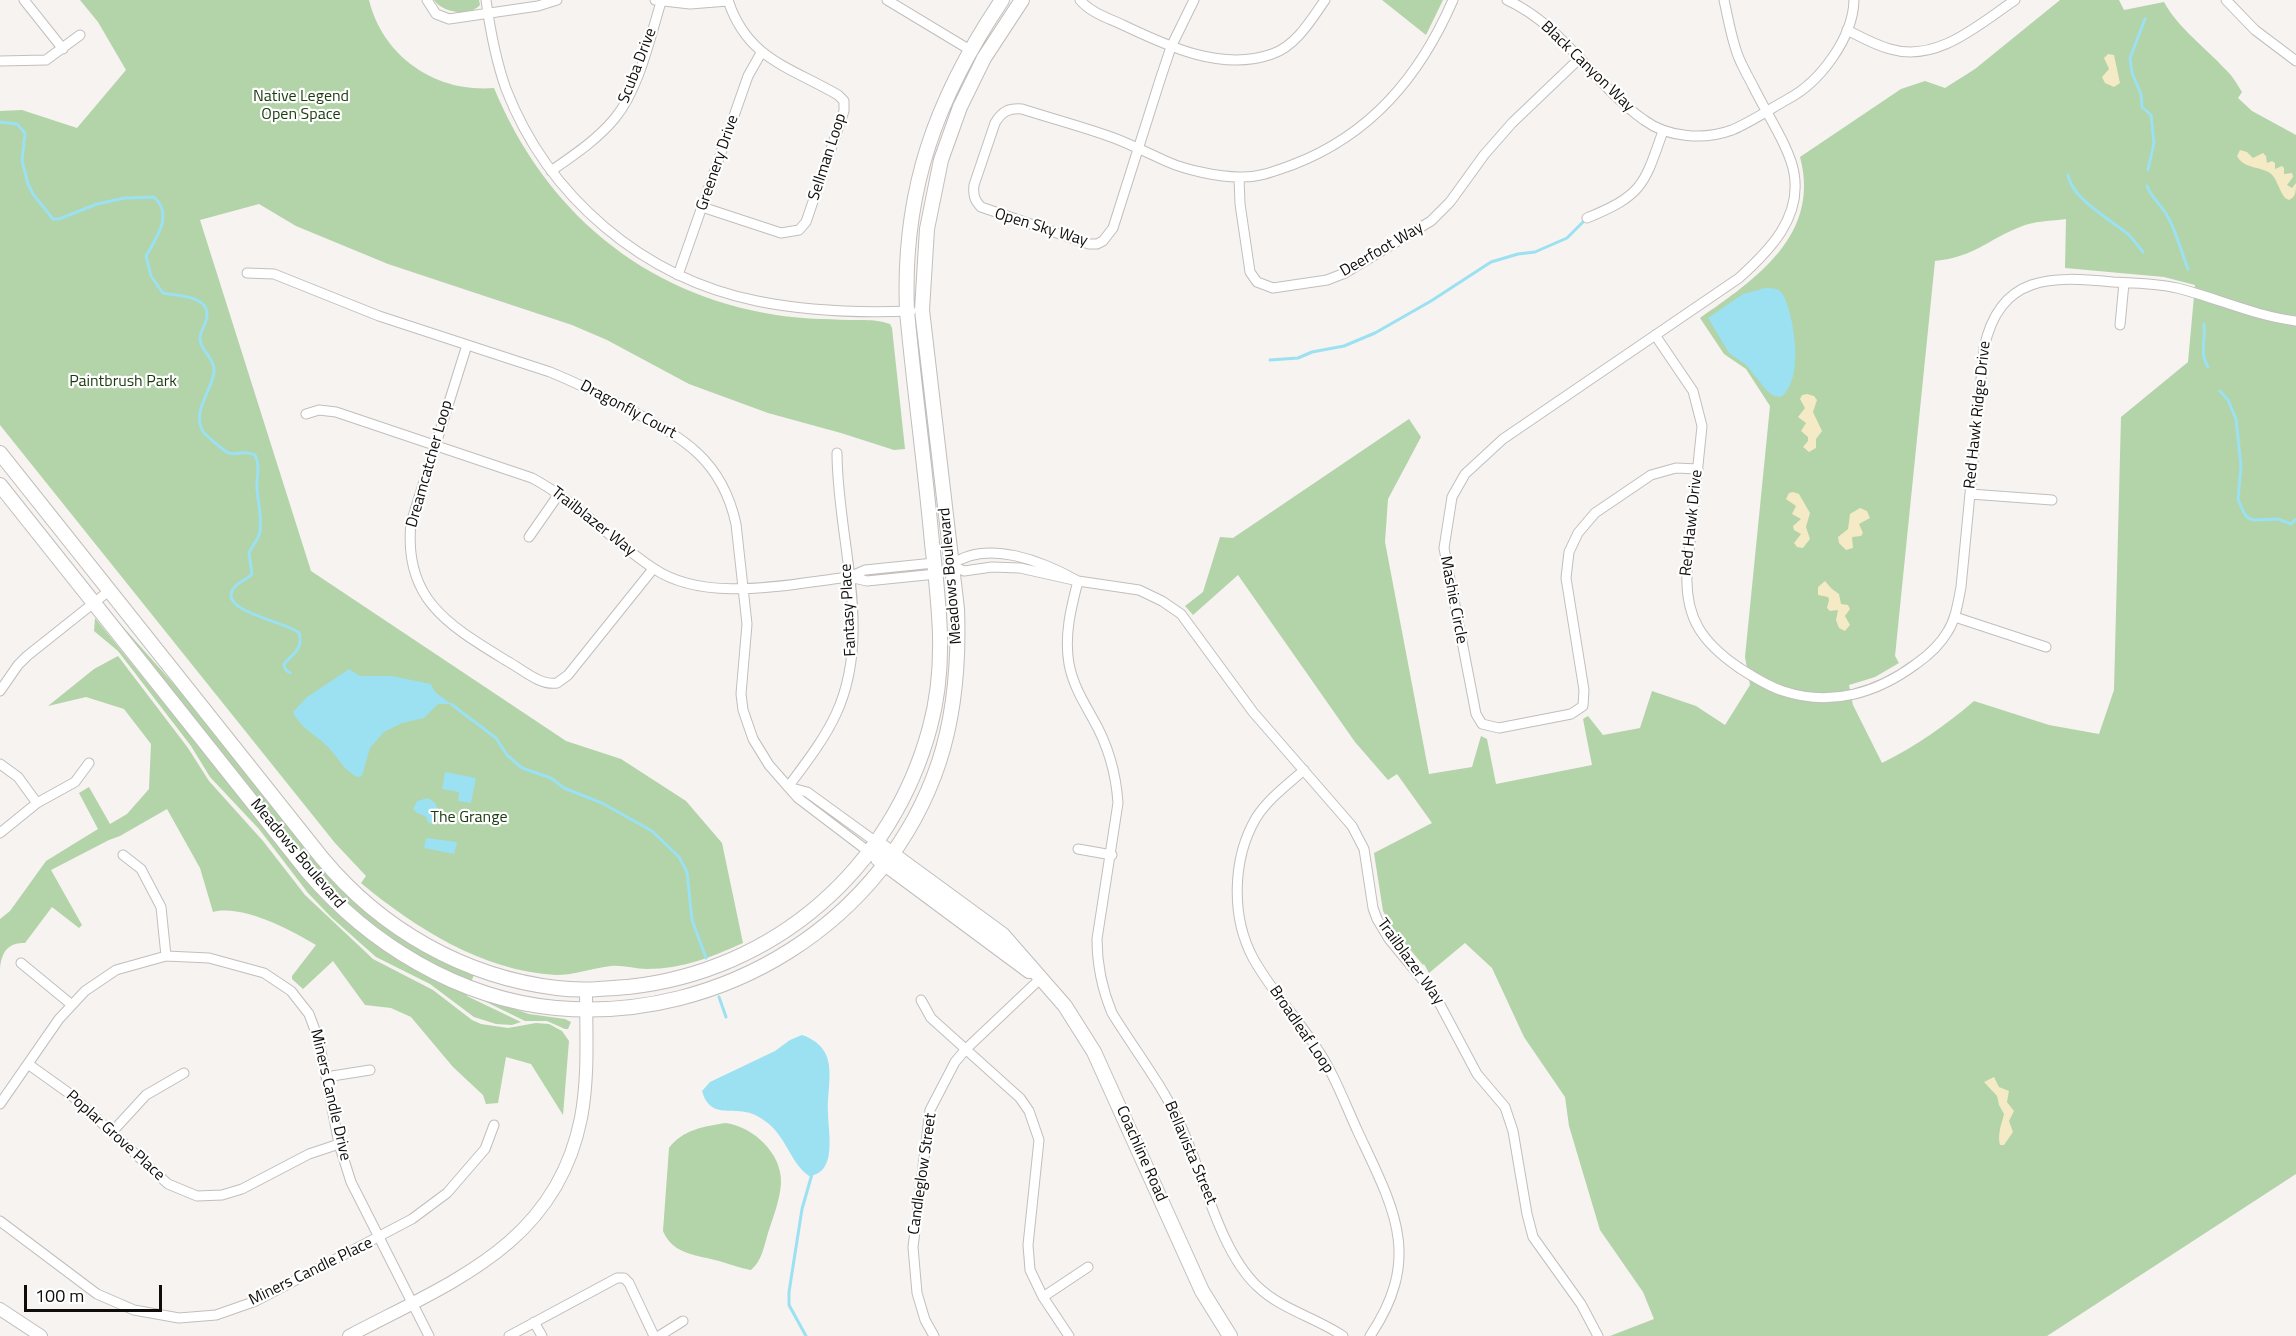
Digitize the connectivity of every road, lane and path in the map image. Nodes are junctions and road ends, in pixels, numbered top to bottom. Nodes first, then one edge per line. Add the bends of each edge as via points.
1 (24, 0) edge
2 (427, 0) edge
3 (486, 0) edge
4 (557, 0) edge
5 (728, 0) edge
6 (886, 0) edge
7 (1002, 0) edge
8 (1022, 0) edge
9 (1080, 0) edge
10 (1194, 0) edge
11 (1325, 0) edge
12 (1453, 0) edge
13 (1507, 0) edge
14 (1724, 0) edge
15 (1854, 0) edge
16 (2015, 0) edge
17 (2226, 0) edge
18 (658, 1) edge
19 (488, 14) junction
20 (1847, 30) junction
21 (80, 35) dead end
22 (1171, 47) junction
23 (63, 49) junction
24 (970, 50) junction
25 (761, 53) junction
26 (1580, 58) junction
27 (0, 61) edge
28 (2296, 61) edge
29 (1766, 112) junction
30 (1663, 131) junction
31 (1139, 148) junction
32 (941, 160) junction
33 (551, 171) junction
34 (1239, 177) junction
35 (702, 207) junction
36 (1587, 218) dead end
37 (247, 273) dead end
38 (678, 274) junction
39 (2124, 282) junction
40 (922, 310) junction
41 (907, 311) junction
42 (2296, 321) edge
43 (2120, 325) dead end
44 (1655, 335) junction
45 (467, 345) junction
46 (306, 414) dead end
47 (434, 444) junction
48 (0, 453) edge
49 (837, 453) dead end
50 (1698, 469) junction
51 (926, 480) junction
52 (0, 485) edge
53 (559, 494) junction
54 (1970, 495) junction
55 (2052, 500) dead end
56 (529, 537) dead end
57 (951, 565) junction
58 (935, 568) junction
59 (653, 569) junction
60 (849, 577) junction
61 (1078, 581) junction
62 (744, 588) junction
63 (110, 590) junction
64 (94, 603) junction
65 (1954, 617) junction
66 (2046, 647) dead end
67 (0, 691) edge
68 (89, 763) dead end
69 (0, 764) edge
70 (1304, 770) junction
71 (788, 787) junction
72 (37, 803) junction
73 (0, 832) edge
74 (873, 847) junction
75 (1078, 849) dead end
76 (123, 855) dead end
77 (1112, 855) junction
78 (888, 859) junction
79 (166, 956) junction
80 (21, 963) dead end
81 (1041, 978) junction
82 (586, 990) junction
83 (921, 1000) dead end
84 (72, 1005) junction
85 (586, 1009) junction
86 (966, 1049) junction
87 (28, 1064) junction
88 (370, 1070) dead end
89 (184, 1073) dead end
90 (326, 1077) junction
91 (0, 1104) edge
92 (494, 1125) dead end
93 (112, 1132) junction
94 (339, 1144) junction
95 (0, 1221) edge
96 (379, 1239) junction
97 (1089, 1267) dead end
98 (1043, 1297) junction
99 (412, 1303) junction
100 (0, 1309) edge
101 (683, 1321) dead end
102 (534, 1322) junction
103 (41, 1336) edge
104 (350, 1336) edge
105 (429, 1336) edge
106 (509, 1336) edge
107 (542, 1336) edge
108 (654, 1336) edge
109 (659, 1336) edge
110 (934, 1336) edge
111 (1069, 1336) edge
112 (1230, 1336) edge
113 (1343, 1336) edge
114 (1370, 1336) edge
115 (1598, 1336) edge

1 - 23 street
2 - 19 street via 436,14 444,18
3 - 19 street
4 - 19 street
5 - 18 street via 690,4
5 - 25 street, Sellman Loop via 736,20
6 - 24 street
7 - 24 main road, Meadows Boulevard
8 - 32 main road, Meadows Boulevard via 971,83
9 - 22 street via 1093,11
10 - 22 street, Open Sky Way
11 - 22 street via 1304,30 1273,54 1247,60 1216,58
12 - 34 street via 1422,60 1390,100 1359,129 1319,154 1267,175
13 - 26 street, Black Canyon Way via 1525,8
14 - 29 street, Mashie Circle via 1738,54
15 - 20 street, Black Canyon Way
16 - 20 street via 1946,45 1925,52 1891,50
17 - 28 street via 2255,30
18 - 33 street, Scuba Drive via 628,98 599,134
19 - 33 street via 506,89 525,130
20 - 29 street, Black Canyon Way via 1817,79
21 - 23 street
22 - 31 street, Open Sky Way
23 - 27 street via 40,62
24 - 32 main road via 973,58 940,144
24 - 41 main road, Meadows Boulevard via 937,118 919,181 909,238
25 - 35 street, Greenery Drive via 748,76
25 - 35 street, Sellman Loop via 838,94 844,101 806,222 799,230 781,233
26 - 30 street, Black Canyon Way via 1626,106
26 - 34 street, Deerfoot Way via 1512,123 1431,221 1327,280 1273,288 1257,282 1250,272
29 - 30 street, Black Canyon Way via 1731,130 1709,135
29 - 44 street, Mashie Circle via 1794,174 1787,222 1761,258 1739,278
30 - 36 street via 1640,186 1614,207
31 - 31 street, Open Sky Way via 1113,228 1097,244 988,212 975,202 974,185 992,132 1007,110 1022,109
31 - 34 street via 1182,167
32 - 40 main road, Meadows Boulevard via 927,229
33 - 38 street via 610,232
35 - 38 street, Greenery Drive
37 - 45 street, Dragonfly Court via 274,274 379,316
38 - 41 street via 755,301 792,307
39 - 42 street, Red Hawk Ridge Drive via 2177,288 2255,313
39 - 43 street
39 - 54 street, Red Hawk Ridge Drive via 2050,279 2027,287 2002,306 1991,324 1984,348
40 - 41 street
40 - 57 main road, Meadows Boulevard
41 - 51 main road, Meadows Boulevard
44 - 50 street, Red Hawk Drive via 1696,402 1702,426
44 - 50 street, Mashie Circle via 1503,439 1465,474 1452,496 1444,548 1476,714 1482,724 1499,728 1571,714 1583,706 1584,690 1566,578 1569,552 1578,533 1594,513 1651,475 1676,468
45 - 47 street, Dreamcatcher Loop
45 - 62 street, Dragonfly Court via 575,382 685,441 713,469 728,496 736,524
46 - 47 street, Trailblazer Way via 319,410 336,412
47 - 53 street, Trailblazer Way via 515,471
47 - 59 street, Dreamcatcher Loop via 410,537 420,585 454,628 540,680 553,684 568,675
48 - 63 main road, Meadows Boulevard
49 - 60 street, Fantasy Place
50 - 65 street, Red Hawk Drive via 1687,572 1689,606 1707,642 1754,677 1781,691 1813,697 1864,692 1891,680 1929,654 1948,632
51 - 57 main road via 933,496 940,558
51 - 58 main road, Meadows Boulevard
52 - 64 main road, Meadows Boulevard
53 - 56 street
53 - 59 street, Trailblazer Way
54 - 55 street
54 - 65 street, Red Hawk Ridge Drive via 1961,587
57 - 61 street, Trailblazer Way via 964,571 1020,568
57 - 61 street, Trailblazer Way via 962,557 1008,554 1046,564
57 - 78 main road, Meadows Boulevard via 958,639 951,714 929,788
58 - 60 street, Trailblazer Way via 865,570
58 - 74 main road, Meadows Boulevard via 941,660 932,719 905,796
59 - 62 street, Trailblazer Way via 692,585 724,590
60 - 62 street, Trailblazer Way
60 - 71 street, Fantasy Place via 853,634 848,681 831,724
61 - 70 street, Trailblazer Way via 1140,590 1181,614 1239,695
61 - 77 street, Bellavista Street via 1068,622 1069,663 1077,692 1104,741 1114,772 1118,803
62 - 71 street, Dragonfly Court via 747,624 741,677 743,710 761,753
63 - 64 street
63 - 82 main road, Meadows Boulevard via 322,858 363,901 400,930 459,962 516,981
64 - 67 street via 27,656
64 - 85 main road, Meadows Boulevard via 307,871 350,915 389,946 452,980 527,1003
65 - 66 street
68 - 72 street via 75,782
69 - 72 street via 18,777
70 - 114 street, Broadleaf Loop via 1266,805 1246,839 1239,872 1238,912 1253,958 1326,1063 1393,1211 1400,1248 1396,1285
70 - 115 street, Trailblazer Way via 1343,813 1359,838 1373,908 1382,928 1435,995 1478,1074 1504,1107 1513,1131 1533,1237 1581,1304
71 - 74 street, Dragonfly Court via 807,792
72 - 73 street
74 - 78 main road, Coachline Road
74 - 82 main road, Meadows Boulevard via 812,912 740,957 672,980
75 - 77 street
76 - 79 street via 141,869 161,907
77 - 113 street, Bellavista Street via 1097,939 1105,996 1112,1013 1179,1120 1227,1243 1243,1271 1287,1309
78 - 81 main road, Coachline Road via 1003,935
78 - 85 main road, Meadows Boulevard via 850,904 819,932 748,975 677,999
79 - 84 street, Miners Candle Drive via 116,970
79 - 90 street, Miners Candle Drive via 209,958 264,973 291,991 309,1014
80 - 84 street
81 - 86 street, Candleglow Street
81 - 112 main road, Coachline Road via 1094,1052 1202,1291
82 - 85 street
83 - 86 street via 931,1018
84 - 87 street, Miners Candle Drive
85 - 99 street via 582,1115 572,1152 556,1187 531,1221 502,1250 469,1273
86 - 98 street via 1020,1098 1039,1140 1028,1245 1030,1270
86 - 110 street, Candleglow Street via 930,1110 913,1247 917,1293
87 - 91 street, Miners Candle Drive
87 - 93 street, Poplar Grove Place via 70,1094
88 - 90 street
89 - 93 street via 146,1095
90 - 94 street, Miners Candle Drive
92 - 96 street, Miners Candle Place via 485,1149 447,1193
93 - 94 street, Poplar Grove Place via 168,1185 197,1196 242,1189 309,1154
94 - 96 street, Miners Candle Drive via 351,1182
95 - 96 street, Miners Candle Place via 97,1294 134,1310 179,1318 216,1315 256,1301
96 - 99 street, Miners Candle Drive
97 - 98 street
98 - 111 street
99 - 104 street
99 - 105 street, Miners Candle Drive
100 - 103 street
101 - 109 street
102 - 106 street
102 - 107 street
102 - 108 street via 617,1278 624,1278

